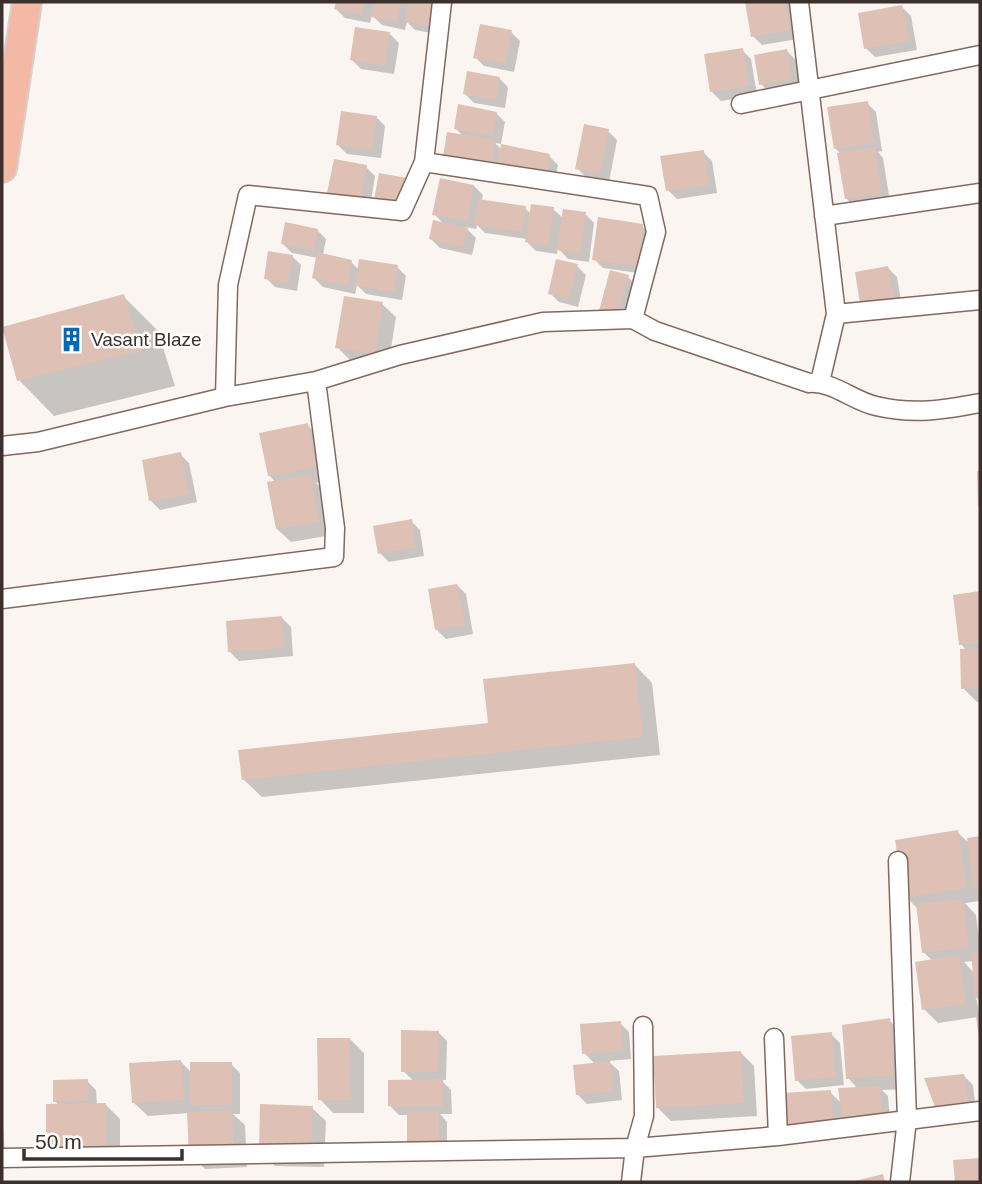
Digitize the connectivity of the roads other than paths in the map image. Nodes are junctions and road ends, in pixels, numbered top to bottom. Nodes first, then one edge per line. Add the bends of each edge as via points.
1 (27, 2) edge
2 (442, 2) edge
3 (799, 2) edge
4 (980, 55) edge
5 (810, 90) junction
6 (741, 104) dead end
7 (424, 162) junction
8 (2, 168) edge
9 (980, 193) edge
10 (824, 216) junction
11 (980, 300) edge
12 (836, 314) junction
13 (633, 319) junction
14 (317, 381) junction
15 (820, 382) junction
16 (225, 397) junction
17 (980, 403) edge
18 (2, 446) edge
19 (2, 599) edge
20 (898, 861) dead end
21 (643, 1026) dead end
22 (774, 1038) dead end
23 (980, 1111) edge
24 (907, 1119) junction
25 (779, 1136) junction
26 (635, 1148) junction
27 (2, 1158) edge
28 (631, 1182) edge
29 (901, 1182) edge

1 - 8 main road
2 - 7 street
3 - 5 street
4 - 5 street
5 - 6 street
5 - 10 street
7 - 13 street via 648,196 656,232
7 - 16 street via 402,211 248,195 228,285
9 - 10 street
10 - 12 street
11 - 12 street
12 - 15 street
13 - 14 street via 543,322 400,355
13 - 15 street via 681,340 809,383
14 - 16 street
14 - 19 street via 335,528 334,557
15 - 17 street via 875,406 928,413
16 - 18 street via 38,442
20 - 24 street
21 - 26 street via 644,1116
22 - 25 street
23 - 24 street
24 - 25 street
24 - 29 street
25 - 26 street
26 - 27 street
26 - 28 street

